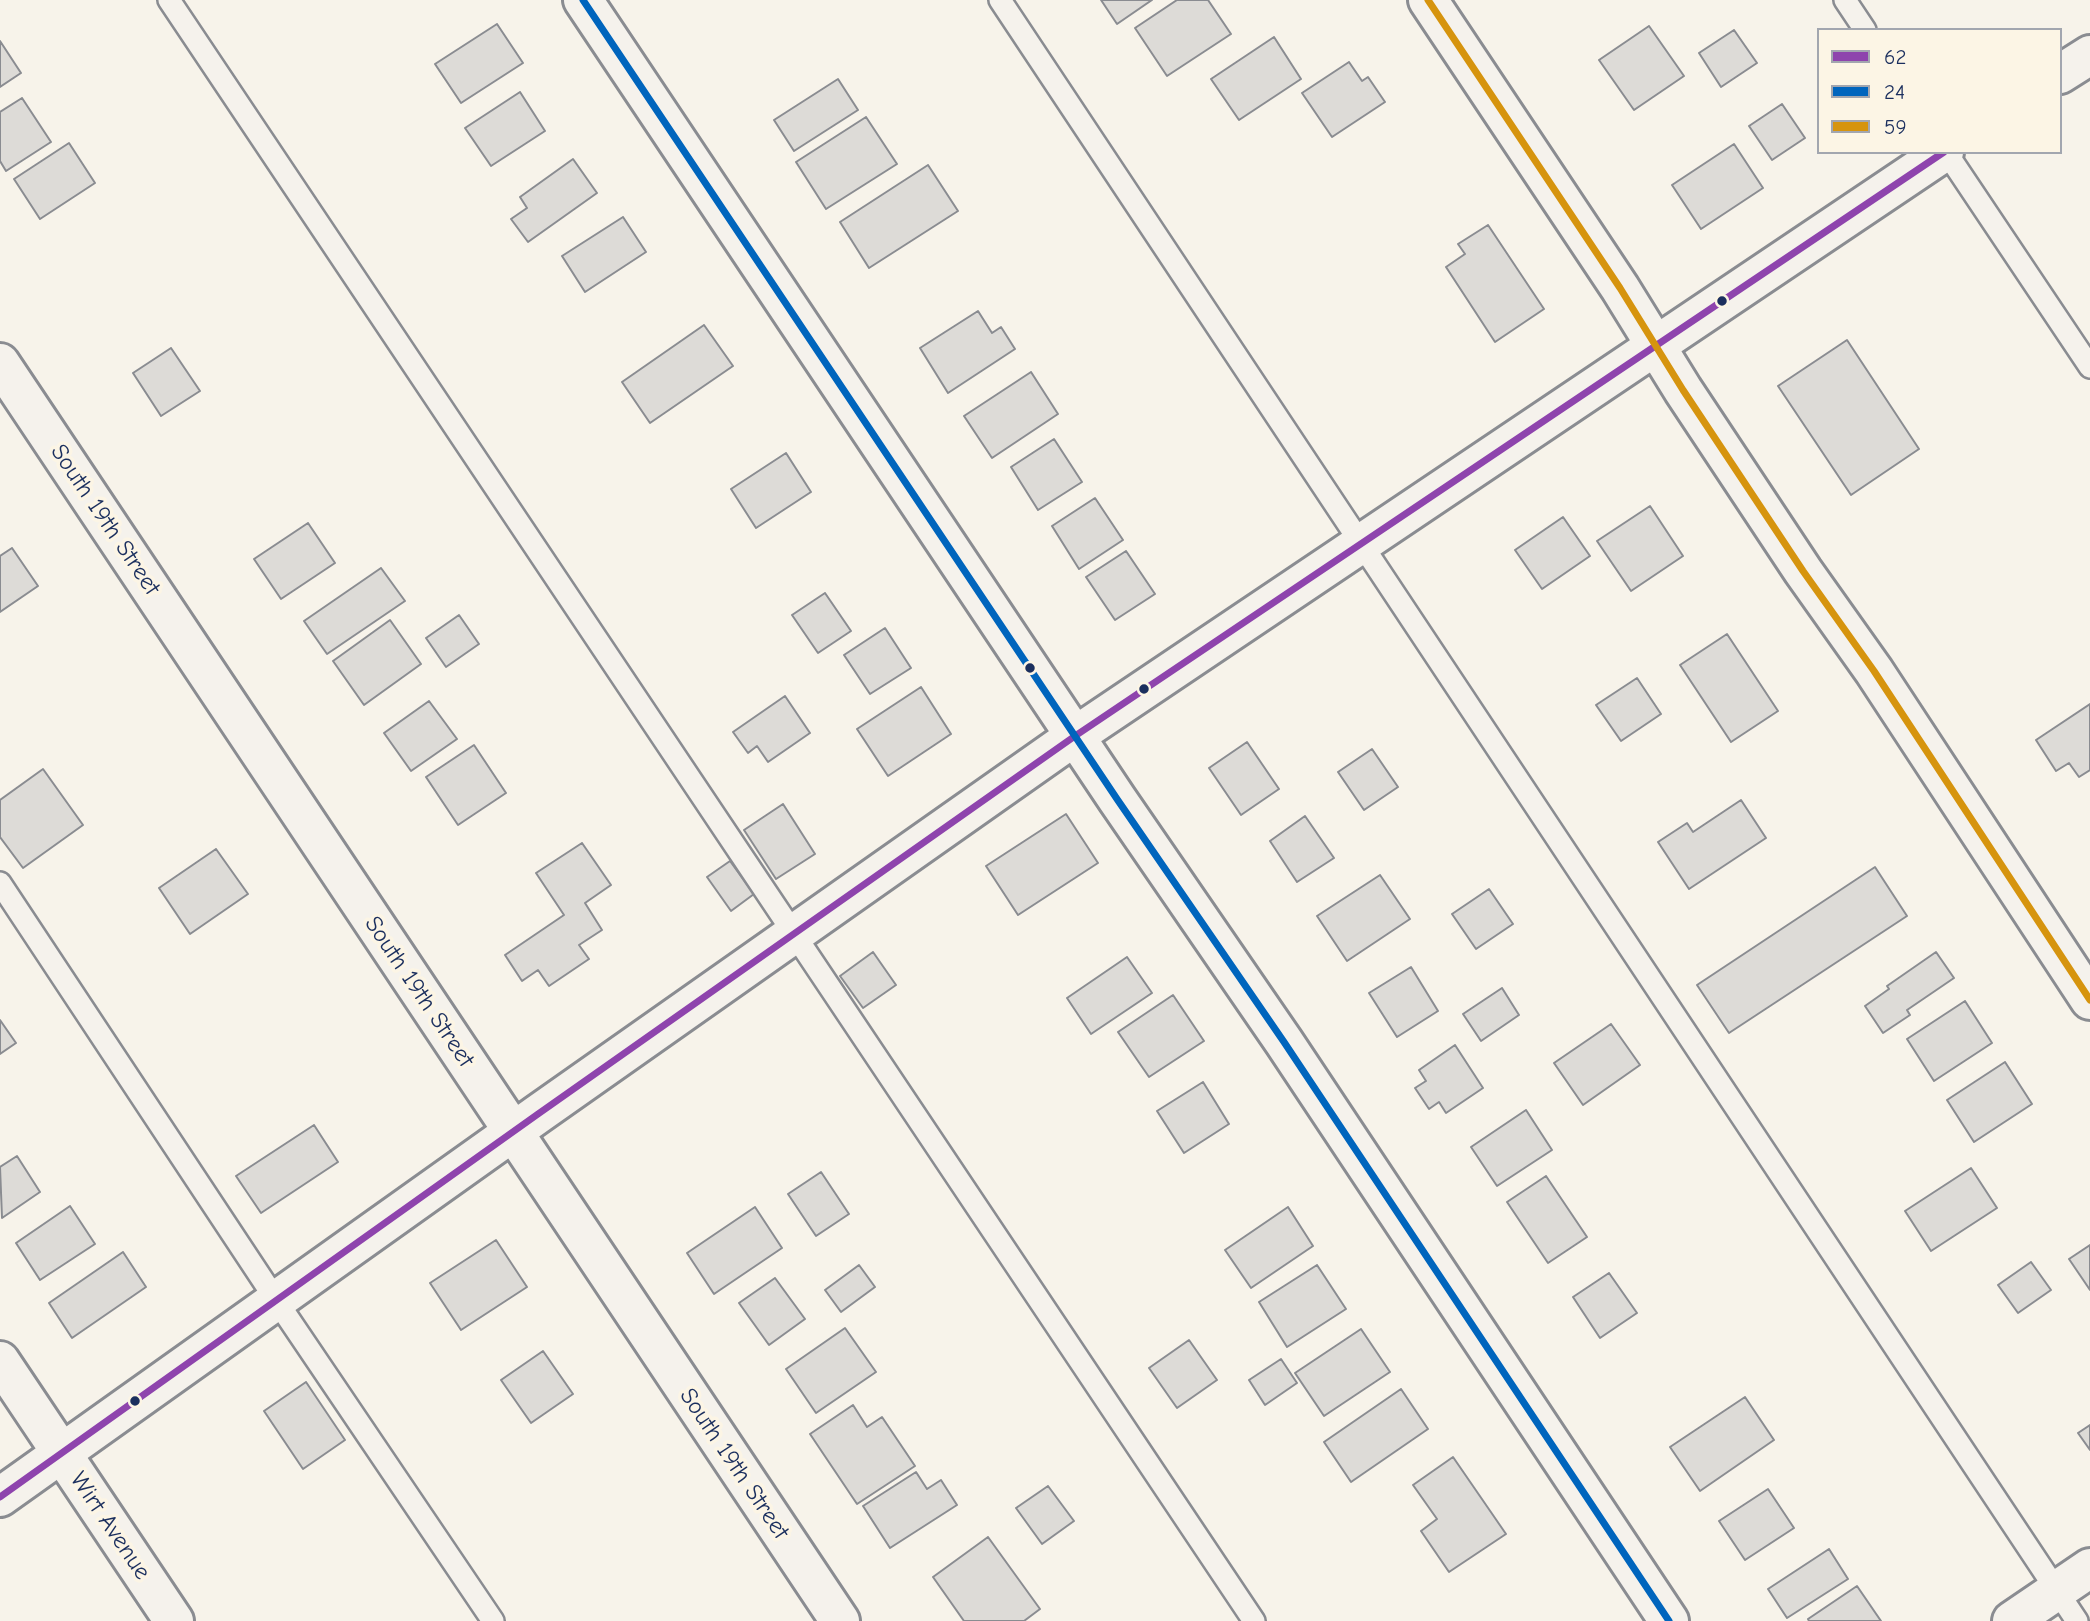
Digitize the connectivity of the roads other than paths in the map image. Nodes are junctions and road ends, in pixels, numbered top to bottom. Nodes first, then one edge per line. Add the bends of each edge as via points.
1 (169, 0) edge
2 (1000, 0) edge
3 (1428, 0) edge
4 (1845, 0) edge
5 (596, 4) edge
6 (1864, 28) edge
7 (2090, 55) edge
8 (2062, 73) edge
9 (1942, 154) edge
10 (1946, 154) edge
11 (1656, 346) junction
12 (0, 363) edge
13 (2090, 367) edge
14 (1362, 543) junction
15 (1075, 736) junction
16 (0, 883) edge
17 (793, 934) junction
18 (2090, 1000) edge
19 (512, 1132) junction
20 (276, 1300) junction
21 (0, 1361) edge
22 (61, 1453) junction
23 (0, 1497) edge
24 (2090, 1568) edge
25 (2067, 1606) edge
26 (174, 1621) edge
27 (493, 1621) edge
28 (840, 1621) edge
29 (1254, 1621) edge
30 (1669, 1621) edge
31 (2011, 1621) edge

1 - 17 lane
2 - 14 lane
3 - 11 street
4 - 6 lane
5 - 15 street
7 - 8 street
9 - 11 street
10 - 13 lane
11 - 14 street
11 - 18 street
12 - 19 street, South 19th Street
14 - 15 street
14 - 25 lane
15 - 17 street
15 - 30 street
16 - 20 lane
17 - 19 street
17 - 29 lane
19 - 20 street
19 - 28 street, South 19th Street
20 - 22 street
20 - 27 lane
21 - 22 street, Wirt Avenue
22 - 23 street
22 - 26 street, Wirt Avenue
24 - 25 street
25 - 31 street

